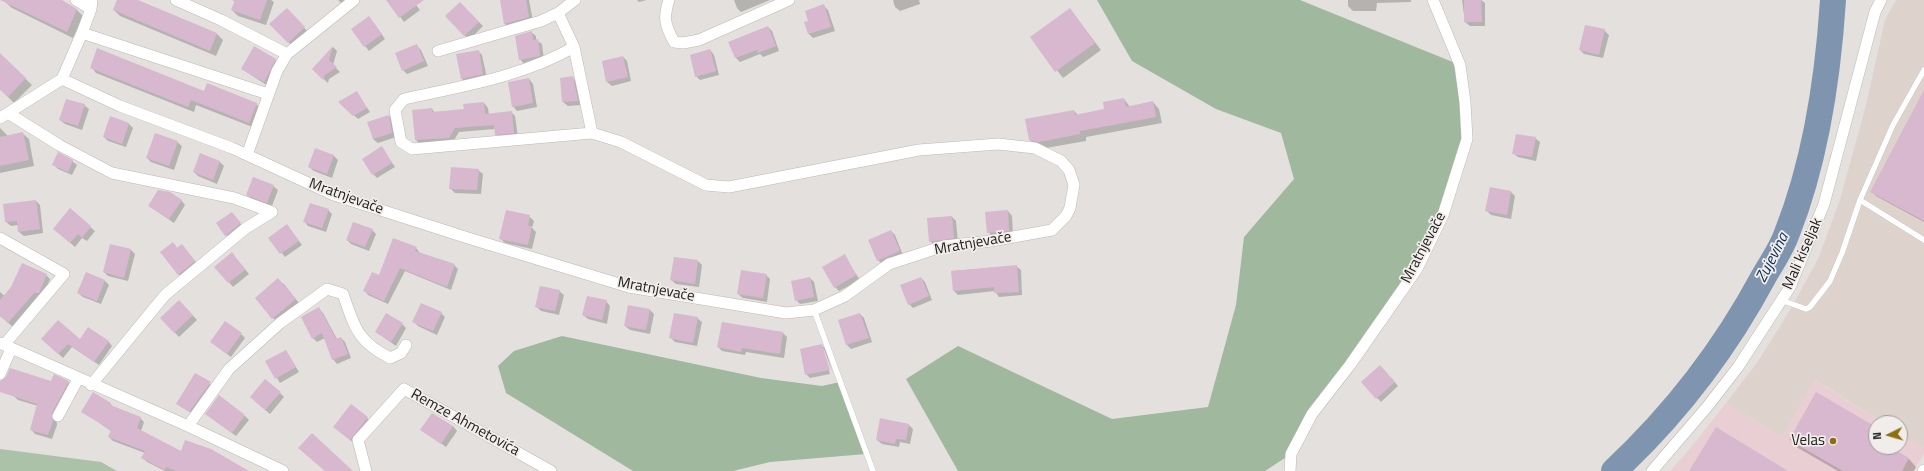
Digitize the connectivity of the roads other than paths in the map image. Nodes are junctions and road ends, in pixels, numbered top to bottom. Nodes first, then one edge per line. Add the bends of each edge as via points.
1 (76, 0) edge
2 (176, 0) edge
3 (354, 0) edge
4 (575, 0) edge
5 (669, 0) edge
6 (789, 0) edge
7 (1433, 0) edge
8 (1881, 0) edge
9 (92, 5) edge
10 (558, 13) junction
11 (82, 33) junction
12 (574, 48) junction
13 (438, 51) dead end
14 (287, 54) junction
15 (1924, 70) edge
16 (62, 79) junction
17 (268, 94) junction
18 (4, 116) edge
19 (592, 133) junction
20 (247, 155) junction
21 (1860, 200) junction
22 (0, 238) edge
23 (1924, 240) edge
24 (1781, 300) junction
25 (814, 310) junction
26 (406, 345) dead end
27 (5, 346) edge
28 (0, 374) edge
29 (78, 379) junction
30 (91, 385) junction
31 (58, 416) dead end
32 (188, 426) junction
33 (283, 471) edge
34 (366, 471) edge
35 (551, 471) edge
36 (873, 471) edge
37 (1290, 471) edge
38 (1652, 471) edge

1 - 9 street
2 - 14 street via 228,23
3 - 14 street
4 - 10 street
5 - 6 street via 665,24 674,42 683,43 699,40
7 - 37 street, Mratnjevače via 1460,65 1465,102 1466,139 1446,208 1416,269 1350,365 1312,414 1291,454
8 - 24 street, Mali kiseljak via 1875,12 1824,204 1790,287
9 - 11 street
10 - 12 street
10 - 13 street via 541,21
11 - 16 street
11 - 17 street
12 - 19 street
12 - 19 street, Mratnjevače via 551,61 506,76 404,99 395,110 401,142 412,149
14 - 17 street
15 - 21 lane via 1893,125
16 - 18 street
16 - 20 street, Mratnjevače via 120,106
17 - 20 street
18 - 30 street via 112,173 234,198 272,212 246,228 165,294
19 - 25 street, Mratnjevače via 621,142 706,185 729,186 919,150 998,144 1035,148 1061,161 1069,170 1074,184 1070,208 1052,230 944,246 888,264 845,296
20 - 25 street, Mratnjevače via 334,195 629,287 786,314
21 - 23 lane
21 - 24 lane via 1830,281 1810,307 1806,309
22 - 27 street via 64,274
24 - 38 street, Mali kiseljak via 1721,390
25 - 36 lane
26 - 32 street via 401,353 390,358 371,348 358,332 343,294 327,288 280,324 229,369
27 - 28 street
27 - 29 street
29 - 30 street
29 - 31 street
30 - 32 street
32 - 33 street
34 - 35 street, Remze Ahmetovića via 358,440 404,389

